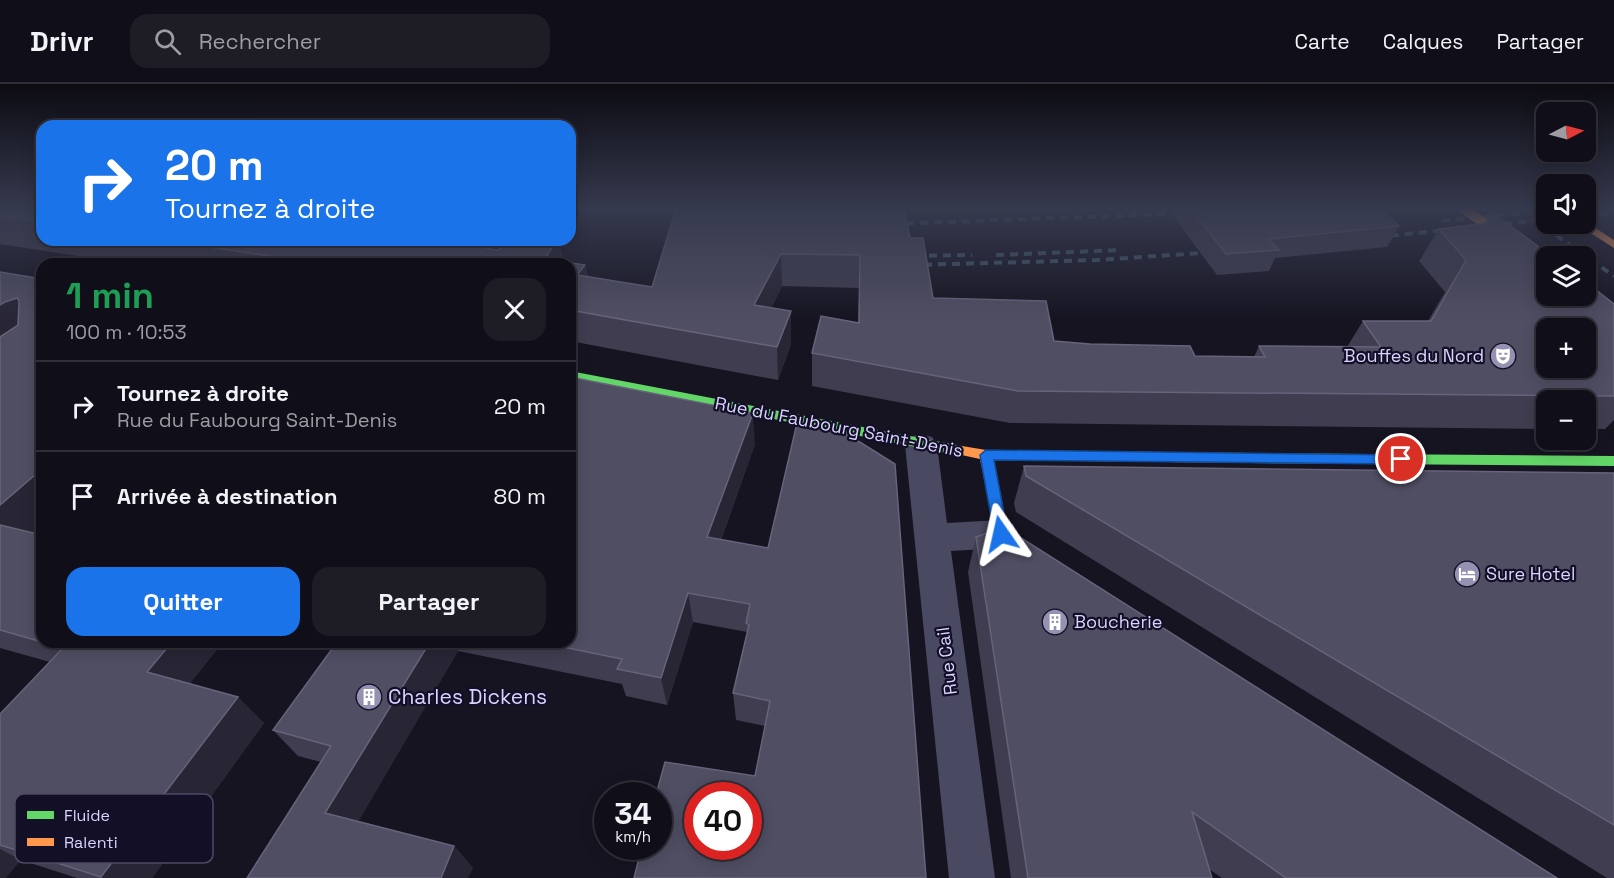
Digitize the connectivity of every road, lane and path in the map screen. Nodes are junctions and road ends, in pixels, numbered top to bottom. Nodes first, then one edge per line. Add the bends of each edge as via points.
1 (576, 376) edge
2 (921, 445) junction
3 (986, 455) junction
4 (1614, 461) edge
5 (1001, 534) junction
6 (932, 538) junction
7 (1047, 562) edge
8 (972, 878) edge

1 - 2 street, Rue du Faubourg Saint-Denis
2 - 3 street, Rue du Faubourg Saint-Denis
2 - 6 street, Rue Cail
3 - 4 street, Rue du Faubourg Saint-Denis
3 - 5 street
5 - 6 street
5 - 7 street
6 - 8 street, Rue Cail

